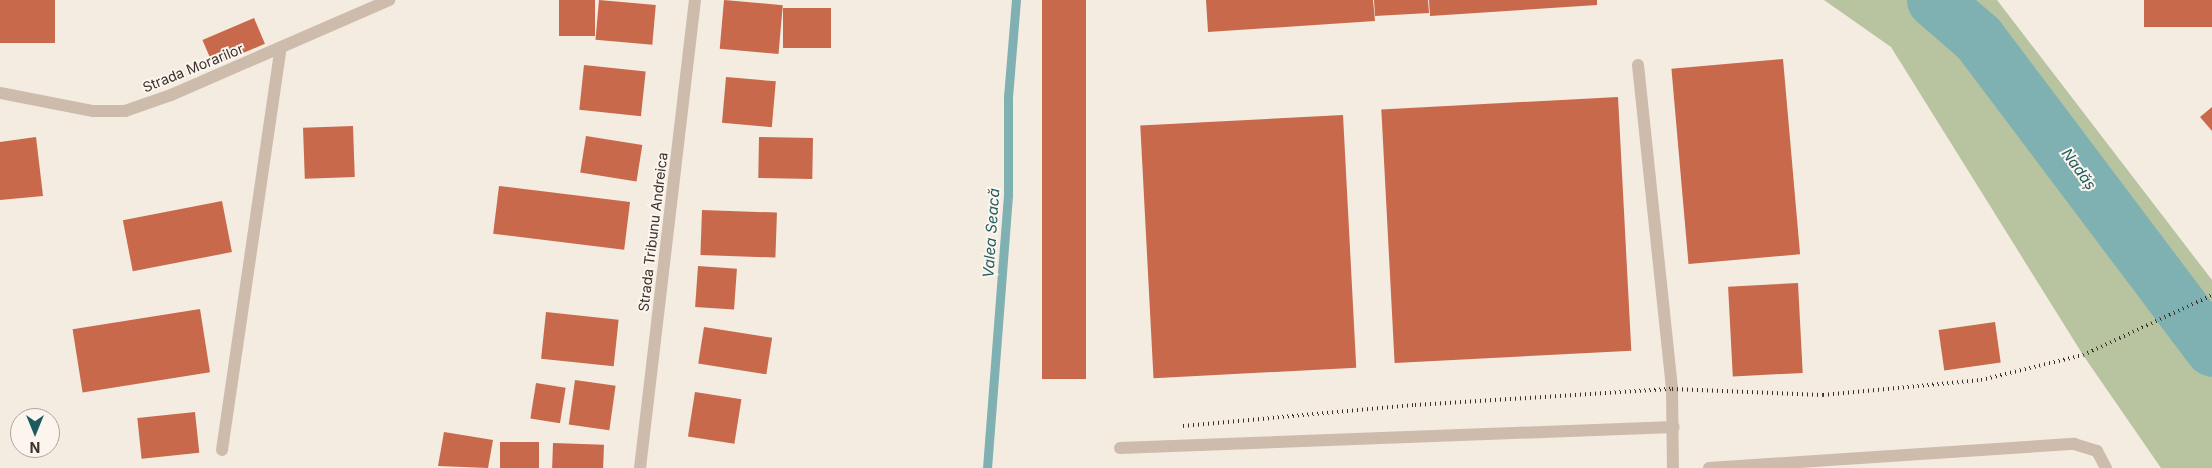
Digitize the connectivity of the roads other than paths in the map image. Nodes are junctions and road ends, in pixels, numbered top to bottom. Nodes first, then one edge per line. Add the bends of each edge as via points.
1 (389, 0) edge
2 (695, 0) edge
3 (281, 47) junction
4 (1638, 65) dead end
5 (0, 93) edge
6 (1674, 427) junction
7 (1120, 448) dead end
8 (222, 450) dead end
9 (640, 468) edge
10 (1674, 468) edge
11 (1709, 468) edge
12 (2106, 468) edge

1 - 3 street, Strada Morarilor
2 - 9 street, Strada Tribunu Andreica
3 - 5 street, Strada Morarilor via 125,111 93,111
3 - 8 street
4 - 6 street
6 - 7 street
6 - 10 street
11 - 12 street via 2074,444 2097,451

